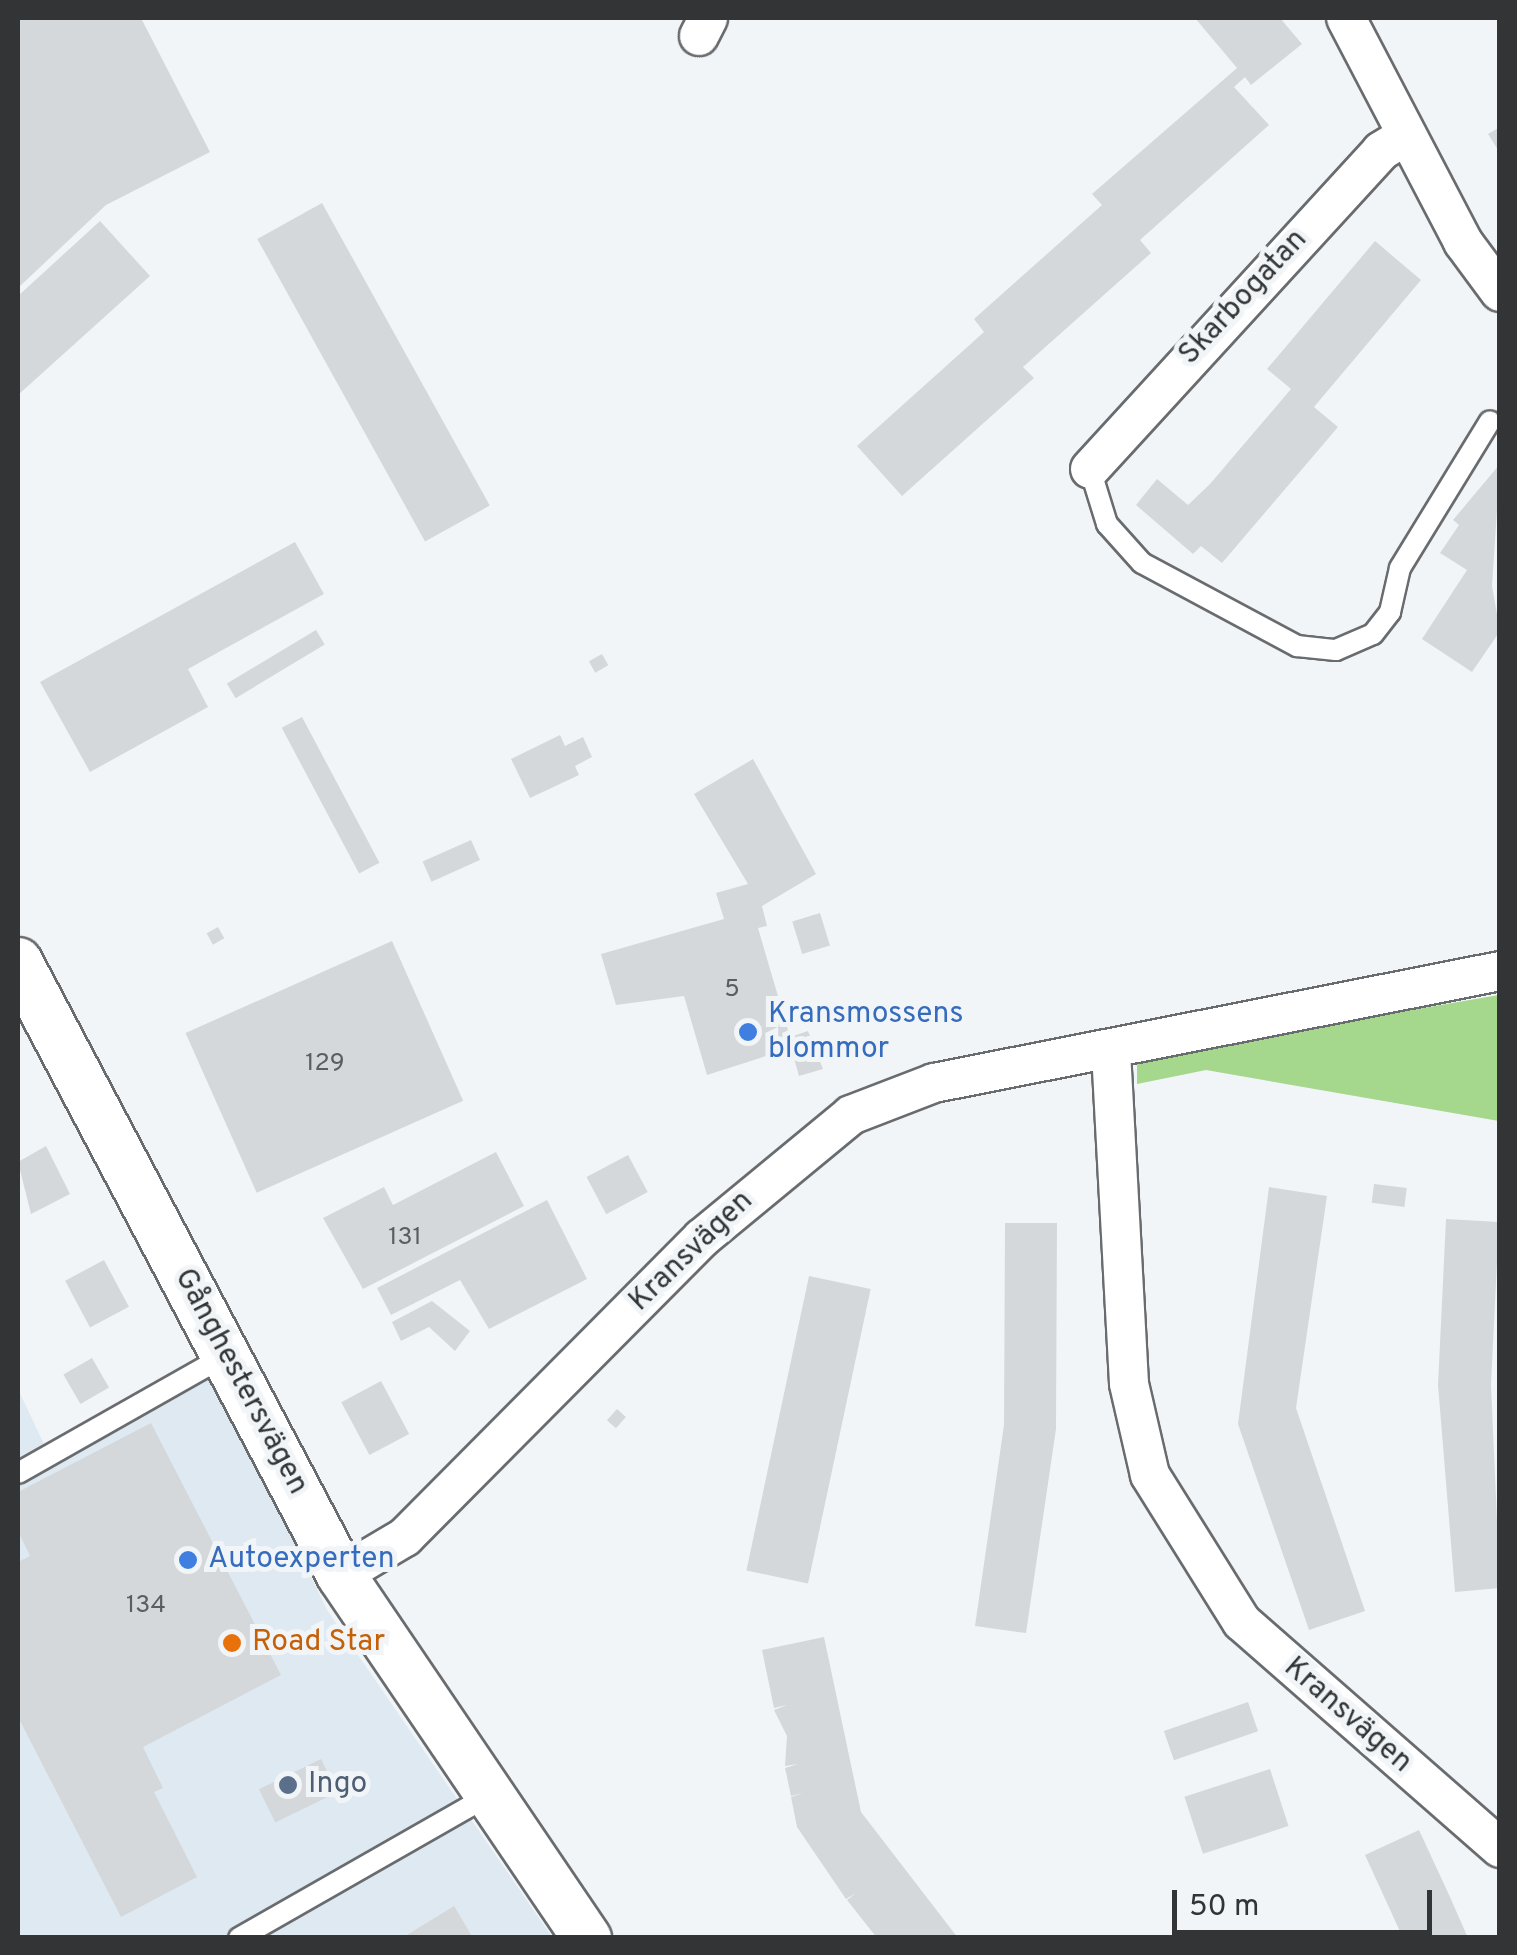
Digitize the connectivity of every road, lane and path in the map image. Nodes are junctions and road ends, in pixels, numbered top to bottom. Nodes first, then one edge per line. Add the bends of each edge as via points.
1 (1346, 18) edge
2 (1406, 136) junction
3 (1500, 292) edge
4 (1490, 422) dead end
5 (1090, 469) joint
6 (18, 962) edge
7 (1500, 971) edge
8 (1111, 1051) junction
9 (227, 1355) junction
10 (18, 1473) edge
11 (341, 1575) junction
12 (488, 1796) junction
13 (1500, 1848) edge
14 (239, 1938) edge
15 (588, 1938) edge

1 - 2 street
2 - 3 street
2 - 5 street, Skarbogatan via 1380,151
4 - 5 lane via 1400,568 1390,612 1373,634 1336,650 1297,646 1142,563 1107,524
6 - 9 street, Gånghestersvägen
7 - 8 street, Kransvägen
8 - 11 street, Kransvägen via 934,1083 852,1115 702,1238 405,1537
8 - 13 street, Kransvägen via 1130,1384 1150,1475 1242,1622
9 - 10 lane
9 - 11 street, Gånghestersvägen
11 - 12 street, Gånghestersvägen
12 - 14 lane
12 - 15 street, Gånghestersvägen

